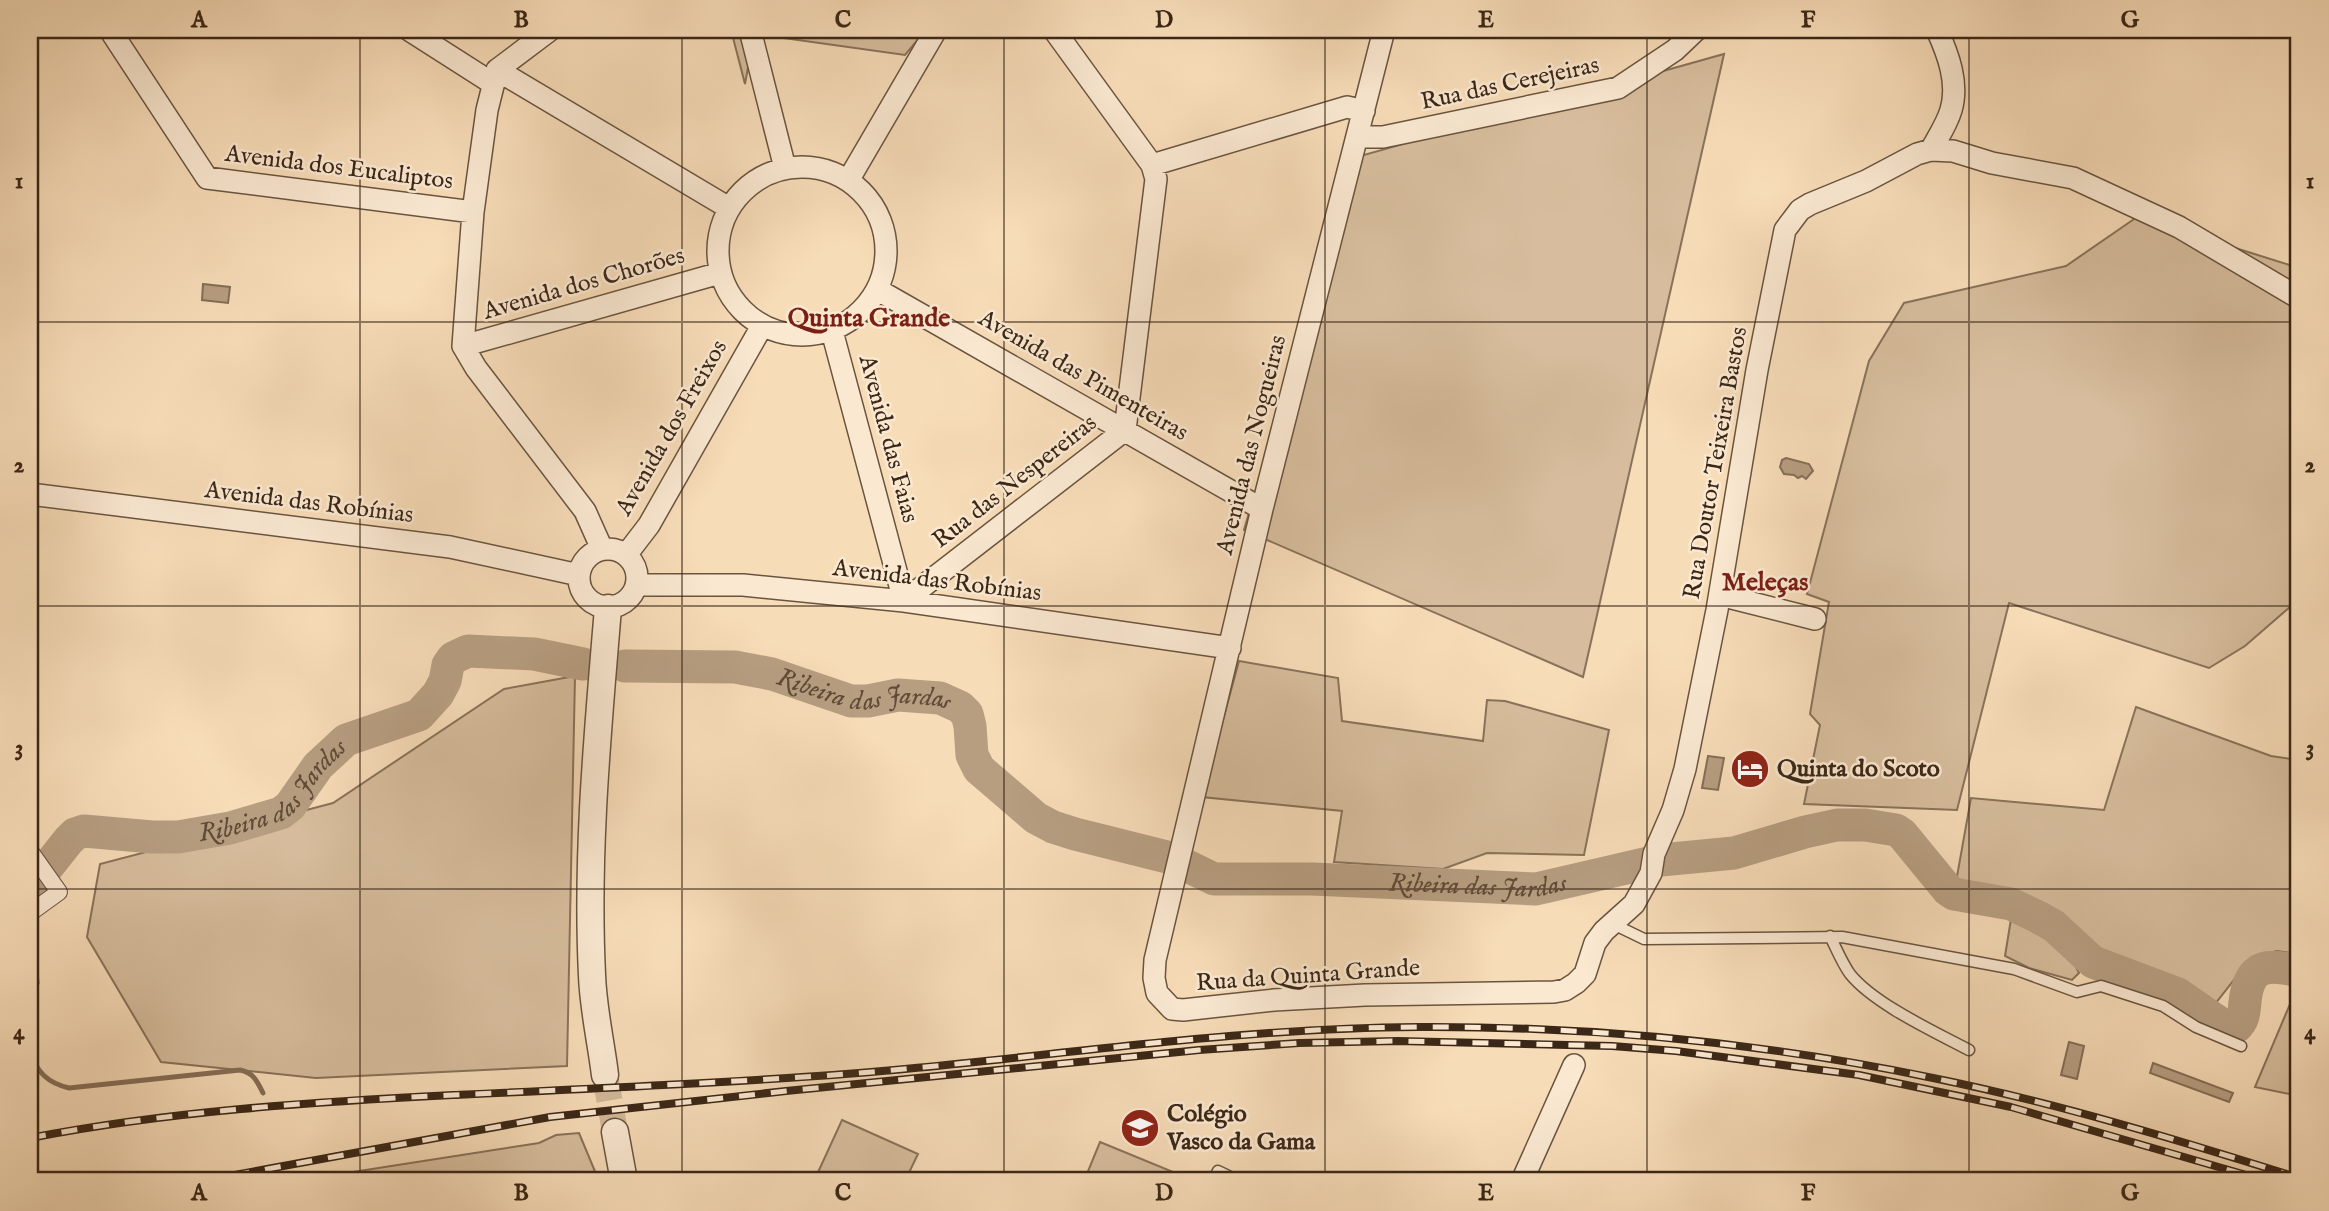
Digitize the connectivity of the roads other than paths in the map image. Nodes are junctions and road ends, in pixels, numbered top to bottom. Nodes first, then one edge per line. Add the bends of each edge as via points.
1 (110, 30) edge
2 (409, 30) edge
3 (550, 30) edge
4 (750, 30) edge
5 (936, 30) edge
6 (1054, 30) edge
7 (1384, 30) edge
8 (1696, 30) edge
9 (1937, 30) edge
10 (495, 76) junction
11 (1364, 111) junction
12 (1357, 136) junction
13 (1931, 150) junction
14 (1152, 165) junction
15 (785, 168) junction
16 (849, 180) junction
17 (729, 208) junction
18 (473, 212) junction
19 (720, 273) junction
20 (878, 290) junction
21 (2299, 299) edge
22 (762, 326) junction
23 (832, 331) junction
24 (463, 346) junction
25 (1125, 430) junction
26 (30, 494) edge
27 (1262, 509) junction
28 (602, 549) junction
29 (626, 555) junction
30 (579, 575) junction
31 (637, 585) junction
32 (1720, 596) junction
33 (904, 601) junction
34 (608, 608) junction
35 (1815, 619) dead end
36 (1230, 648) junction
37 (32, 855) edge
38 (1175, 873) joint
39 (30, 913) edge
40 (1613, 924) junction
41 (1830, 936) junction
42 (1585, 974) joint
43 (2241, 1046) dead end
44 (1969, 1050) dead end
45 (1574, 1065) dead end
46 (605, 1075) tunnel mouth
47 (615, 1132) tunnel mouth
48 (624, 1181) edge
49 (1213, 1181) edge
50 (1240, 1181) edge
51 (1522, 1181) edge

1 - 18 street, Avenida dos Eucaliptos via 207,178
2 - 10 street
3 - 10 street
4 - 15 street
5 - 16 street
6 - 14 street
7 - 11 street, Avenida das Nogueiras
8 - 12 street, Rua das Cerejeiras via 1675,50 1618,88 1384,137
9 - 13 street via 1947,54 1954,95
10 - 17 street
10 - 18 street
11 - 12 street, Avenida das Nogueiras
11 - 14 street via 1347,107
12 - 27 street, Avenida das Nogueiras
13 - 21 street via 2073,178 2179,227
13 - 32 street, Rua Doutor Teixeira Bastos via 1810,204 1785,230
14 - 25 street via 1156,179
15 - 16 street via 808,166
15 - 17 street via 745,188
16 - 20 street via 869,199 881,220 887,243 886,267
17 - 19 street via 717,249
18 - 24 street
19 - 22 street via 743,313
19 - 24 street, Avenida dos Chorões
20 - 23 street via 867,307
20 - 25 street, Avenida das Pimenteiras
22 - 23 street via 785,335
22 - 29 street, Avenida dos Freixos via 649,525
23 - 33 street, Avenida das Faias
24 - 28 street via 585,511
25 - 27 street, Avenida das Pimenteiras
25 - 33 street, Rua das Nespereiras
26 - 30 street, Avenida das Robínias via 450,547
27 - 36 street, Avenida das Nogueiras
28 - 29 street
28 - 30 street via 586,558
29 - 31 street via 636,568
30 - 34 street via 583,594
31 - 33 street, Avenida das Robínias via 743,585
31 - 34 street via 626,602
32 - 35 street
32 - 40 street, Rua Doutor Teixeira Bastos via 1673,810 1634,904
33 - 36 street, Avenida das Robínias
34 - 46 street via 596,752 591,934
36 - 38 street, Avenida das Nogueiras
37 - 39 street via 51,893
38 - 42 street, Rua da Quinta Grande via 1154,978 1157,993 1172,1009 1365,995 1554,992 1565,990
40 - 41 lane via 1644,939
40 - 42 street, Rua Doutor Teixeira Bastos via 1595,943
41 - 43 lane via 2014,969 2077,992 2101,986 2163,1006 2196,1027
41 - 44 lane via 1851,975 1862,985 1894,1010
45 - 51 street
47 - 48 street
49 - 50 lane via 1218,1171

